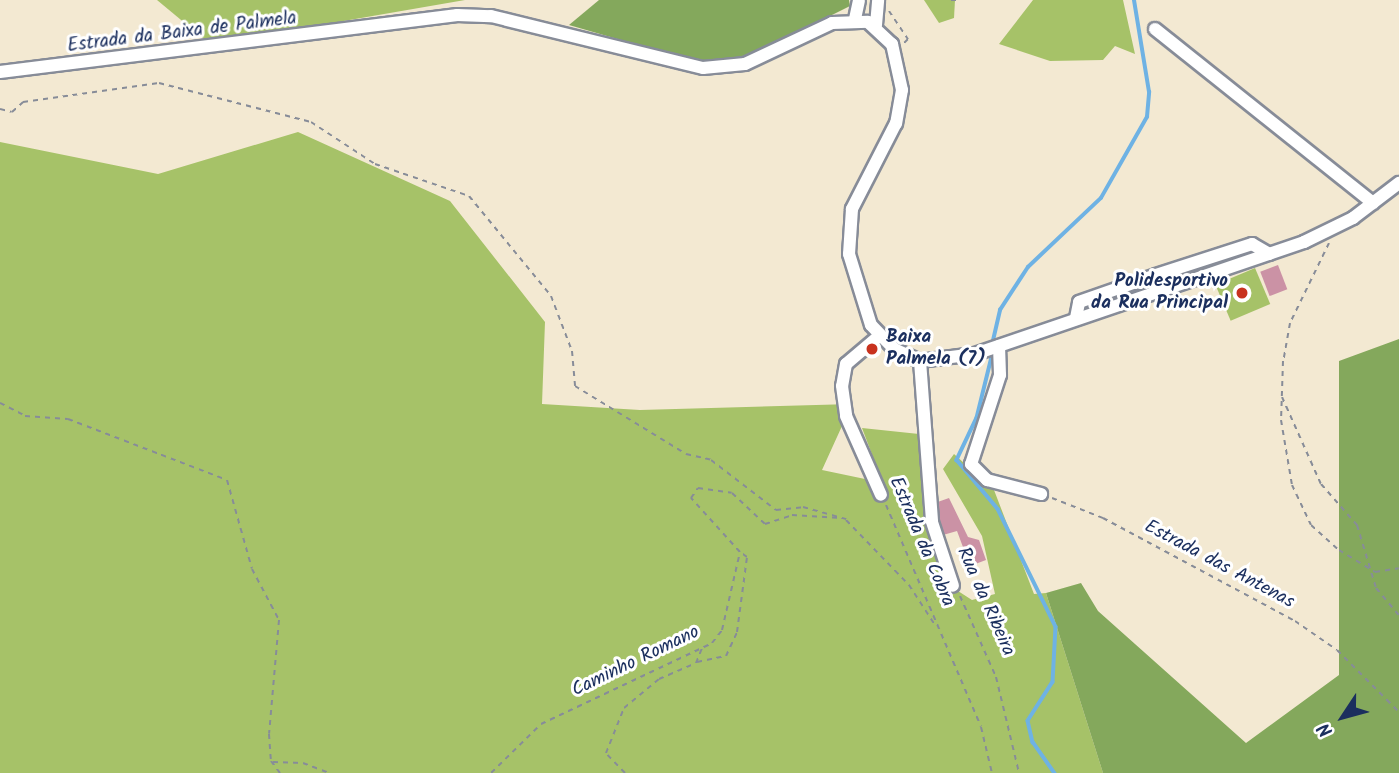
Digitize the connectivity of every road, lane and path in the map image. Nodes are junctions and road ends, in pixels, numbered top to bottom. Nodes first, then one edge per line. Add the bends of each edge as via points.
1 (859, 0) edge
2 (951, 0) edge
3 (961, 0) edge
4 (882, 3) edge
5 (855, 19) junction
6 (876, 25) junction
7 (1155, 29) dead end
8 (895, 51) junction
9 (0, 72) edge
10 (0, 109) edge
11 (1399, 183) edge
12 (1373, 203) junction
13 (1336, 228) junction
14 (878, 336) junction
15 (999, 346) junction
16 (920, 361) junction
17 (1281, 396) junction
18 (0, 403) edge
19 (1041, 494) joint
20 (881, 495) joint
21 (846, 519) junction
22 (740, 552) junction
23 (1399, 568) edge
24 (1375, 572) junction
25 (953, 586) joint
26 (1399, 615) edge
27 (935, 625) junction
28 (702, 648) junction
29 (696, 663) junction
30 (1399, 712) edge
31 (271, 761) junction
32 (280, 773) edge
33 (329, 773) edge
34 (491, 773) edge
35 (625, 773) edge
36 (992, 773) edge
37 (1019, 773) edge

1 - 5 street
2 - 3 path
4 - 6 street
4 - 8 path via 908,39
5 - 6 street
5 - 9 street, Estrada da Baixa de Palmela via 832,23 745,64 703,68 491,16 457,15
6 - 8 street
7 - 12 street
8 - 14 street via 902,90 896,123 848,224 864,309
10 - 21 path via 12,112 23,102 159,83 311,122 375,164 469,196 551,296 572,351 575,386 685,454 711,460 776,510 803,507
11 - 12 street
12 - 13 street
13 - 15 street
13 - 17 path via 1290,323
14 - 16 street
14 - 20 street, Estrada da Cobra via 846,364 842,398
15 - 16 street
15 - 19 street via 1000,375 971,464 987,480
16 - 25 street, Rua da Ribeira via 932,522
17 - 24 path via 1321,484 1357,525
17 - 24 path via 1292,485 1311,524
18 - 31 path via 25,416 68,419 227,481 252,569 279,620
19 - 30 path, Estrada das Antenas via 1103,518 1296,621 1337,650
20 - 27 path, Estrada da Cobra
21 - 22 path via 792,515 765,524 732,492 698,488 691,498
21 - 27 path via 909,585
22 - 28 path, Caminho Romano via 722,630
22 - 29 path via 747,557 737,632 726,656
23 - 24 path
24 - 26 path via 1376,587
25 - 37 path, Rua da Ribeira via 973,616 996,677
27 - 36 path, Estrada da Cobra via 985,738
28 - 29 path
28 - 34 path, Caminho Romano via 541,724
29 - 35 path via 659,679 624,708 606,753
31 - 32 path
31 - 33 path

